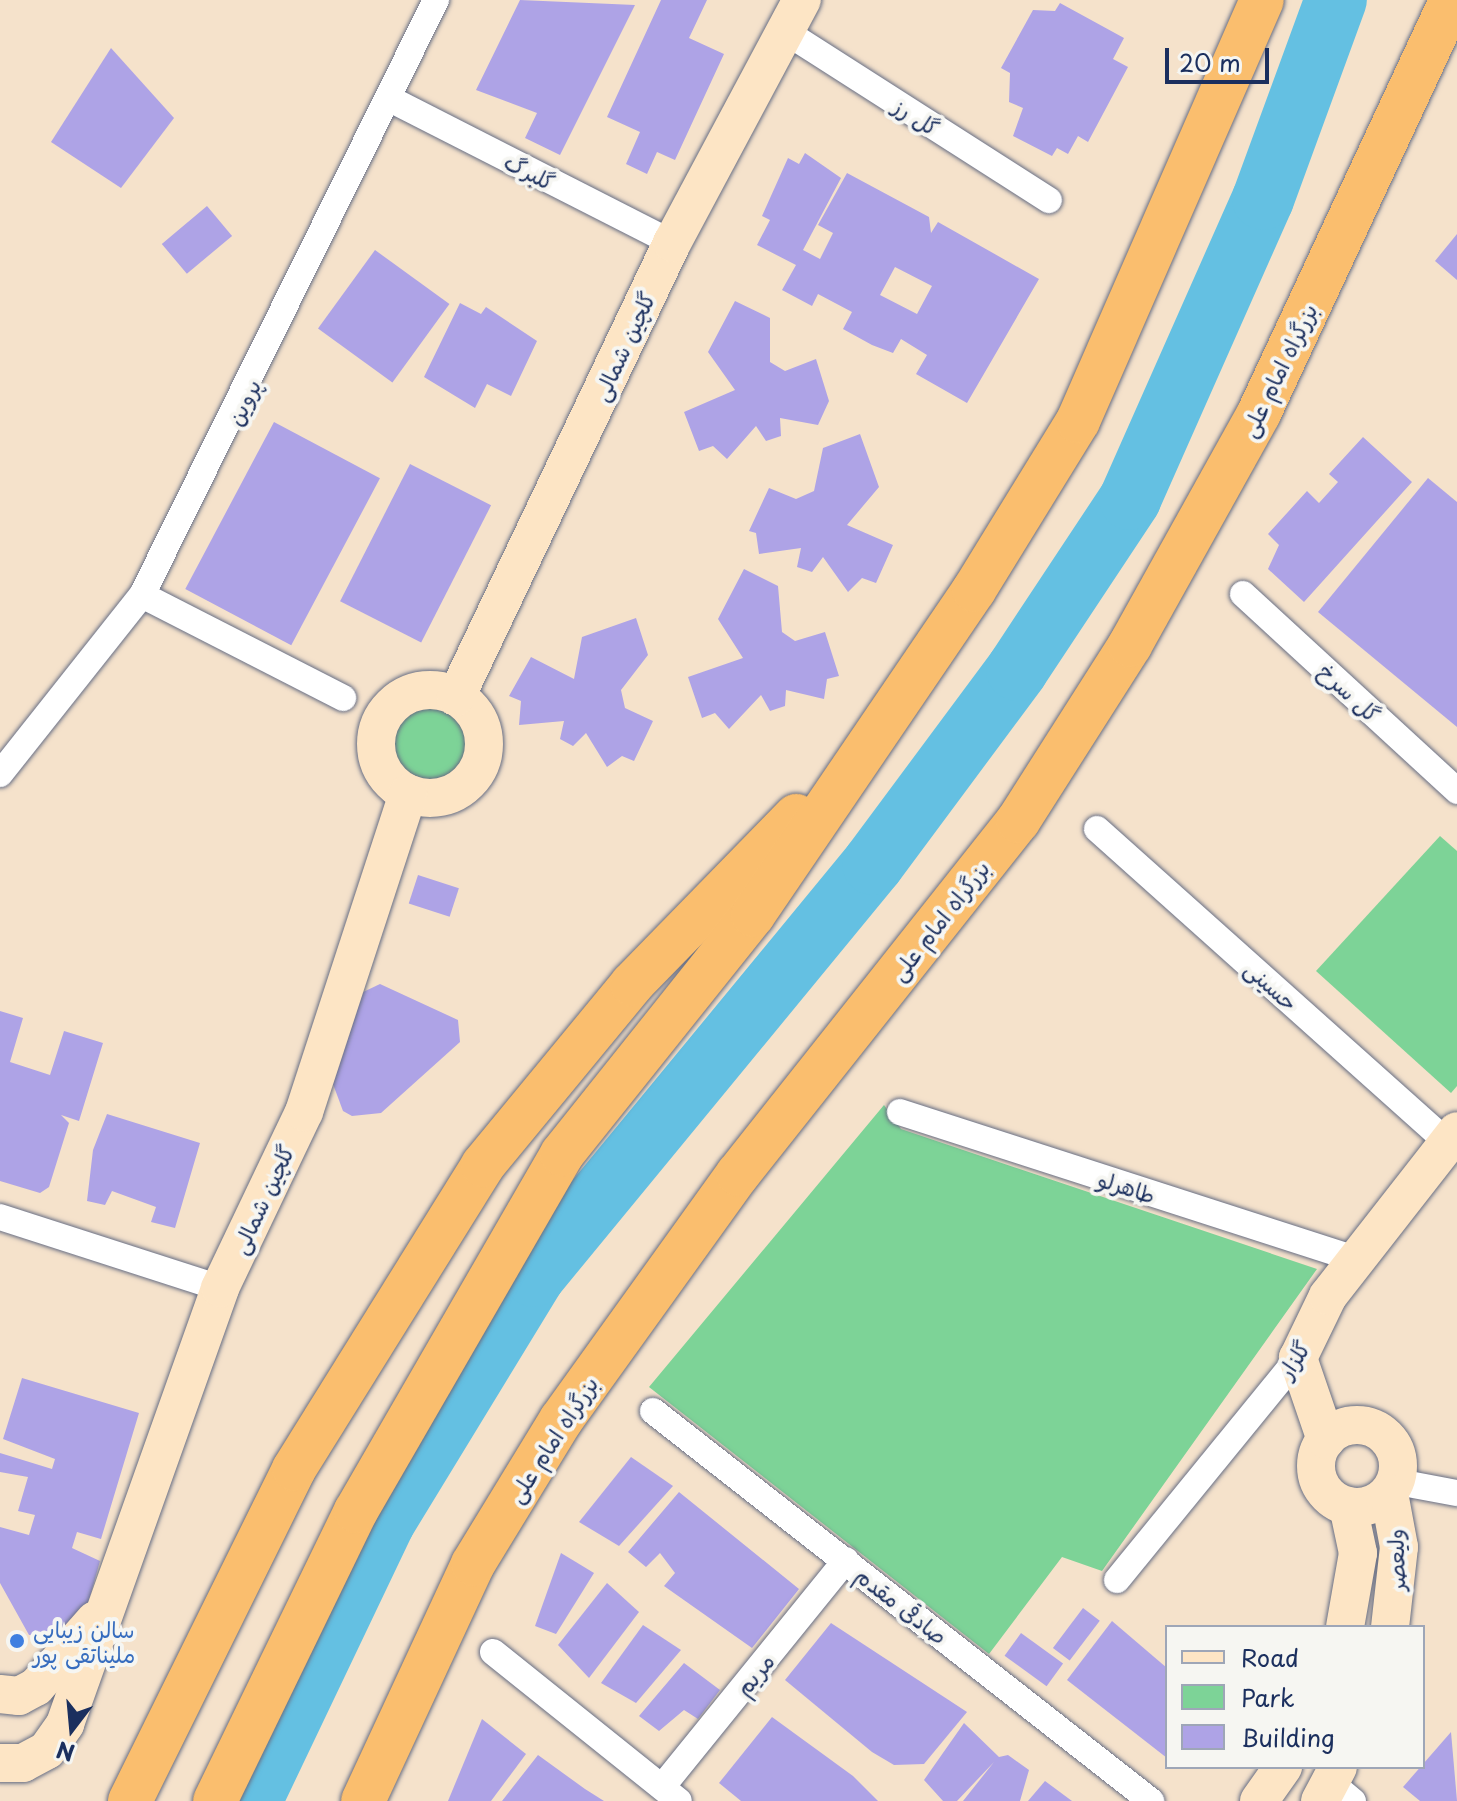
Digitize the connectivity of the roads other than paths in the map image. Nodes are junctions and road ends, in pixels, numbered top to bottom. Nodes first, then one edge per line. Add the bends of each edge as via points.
1 (436, 0) edge
2 (1262, 0) edge
3 (1452, 0) edge
4 (794, 16) edge
5 (388, 98) junction
6 (1049, 200) dead end
7 (672, 243) junction
8 (1243, 594) dead end
9 (142, 595) junction
10 (456, 697) junction
11 (343, 698) dead end
12 (879, 731) junction
13 (0, 774) edge
14 (1457, 791) edge
15 (408, 794) junction
16 (1097, 829) dead end
17 (900, 1112) dead end
18 (1452, 1136) edge
19 (0, 1217) edge
20 (1355, 1259) junction
21 (220, 1288) junction
22 (1298, 1358) junction
23 (653, 1411) dead end
24 (1326, 1440) junction
25 (1393, 1487) junction
26 (1457, 1493) edge
27 (1348, 1506) junction
28 (846, 1560) junction
29 (1117, 1580) dead end
30 (110, 1602) junction
31 (1345, 1625) edge
32 (1390, 1625) edge
33 (493, 1652) dead end
34 (18, 1690) edge
35 (65, 1724) junction
36 (0, 1763) edge
37 (1282, 1769) edge
38 (671, 1794) edge
39 (130, 1801) edge
40 (215, 1801) edge
41 (363, 1801) edge
42 (1151, 1801) edge
43 (1259, 1801) edge

1 - 5 street, پروین
2 - 12 highway via 1078,421
3 - 41 highway, بزرگراه امام علی via 1259,413 1130,645 1018,821 738,1174 561,1420 473,1564
4 - 6 street, گل رز
4 - 7 main road, گلچین شمالی
5 - 7 street, گلبرگ
5 - 9 street, پروین
7 - 10 main road, گلچین شمالی
8 - 14 street, گل سرخ
9 - 11 street
9 - 13 street, پروین
10 - 15 main road via 483,737 478,769 455,792
10 - 15 main road via 415,692 382,718 379,761
12 - 39 highway via 632,984 502,1140 385,1312 294,1469
12 - 40 highway via 753,915 562,1154 356,1511
15 - 21 main road, گلچین شمالی via 304,1112
16 - 18 street, حسینی
17 - 20 street, طاهرلو
18 - 20 main road, گلزار
19 - 21 street
20 - 22 main road, گلزار
21 - 30 main road, گلچین شمالی
22 - 24 main road
22 - 29 street, گلزار
23 - 28 street, صادقی مقدم
24 - 25 main road via 1346,1425 1378,1432 1392,1444
24 - 27 main road via 1314,1456 1315,1474
25 - 26 street
25 - 27 main road via 1373,1507
25 - 32 main road, ولیعصر via 1399,1547
27 - 31 main road, ولیعصر via 1358,1553
28 - 38 street, مریم
28 - 42 street, صادقی مقدم
30 - 34 main road
30 - 35 main road, گلچین شمالی
33 - 38 street
34 - 35 main road
35 - 36 main road, گلچین شمالی via 47,1750 23,1763
37 - 43 main road

